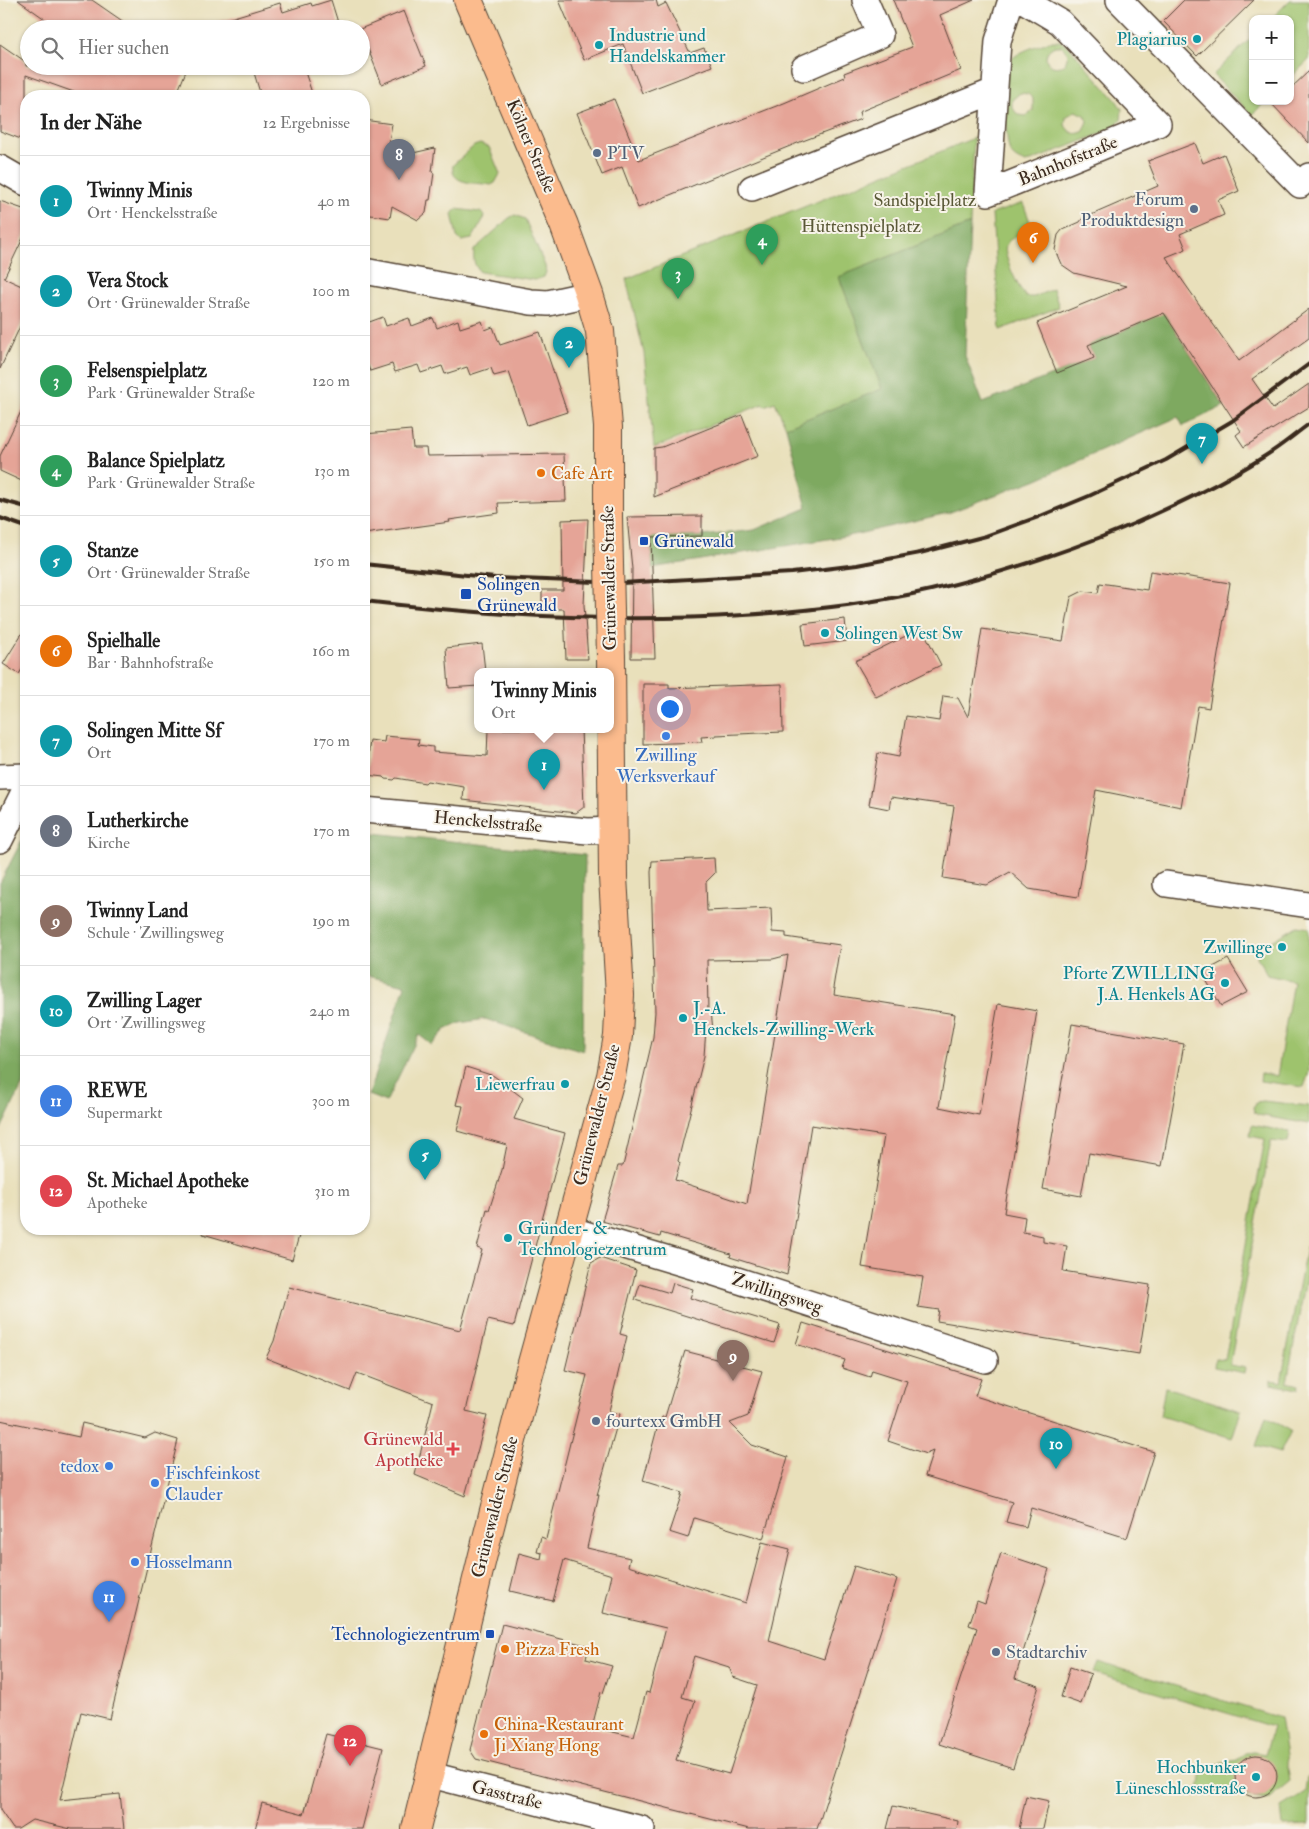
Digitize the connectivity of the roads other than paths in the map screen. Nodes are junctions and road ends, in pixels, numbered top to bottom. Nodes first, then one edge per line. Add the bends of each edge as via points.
1 (468, 0) edge
2 (865, 0) edge
3 (1011, 0) edge
4 (1023, 0) edge
5 (1123, 1) edge
6 (804, 68) dead end
7 (994, 91) junction
8 (0, 168) edge
9 (1309, 176) edge
10 (20, 180) edge
11 (752, 188) dead end
12 (370, 272) edge
13 (589, 294) junction
14 (610, 668) edge
15 (611, 733) edge
16 (20, 776) edge
17 (0, 777) edge
18 (20, 800) edge
19 (370, 811) edge
20 (612, 830) junction
21 (0, 840) edge
22 (1166, 884) dead end
23 (1309, 905) edge
24 (568, 1229) junction
25 (985, 1360) dead end
26 (430, 1775) junction
27 (416, 1829) edge
28 (642, 1829) edge

1 - 13 main road, Kölner Straße via 559,211
2 - 6 street via 880,35
3 - 7 street, Bahnhofstraße via 998,41
4 - 7 street, Bahnhofstraße via 1060,22 1158,124 988,193
5 - 9 street via 1300,185
7 - 11 street
8 - 10 street
12 - 13 street via 531,302 548,303
13 - 14 main road, Grünewalder Straße, bridge via 600,331 608,427
15 - 20 main road, Grünewalder Straße, bridge
16 - 17 street
18 - 21 street
19 - 20 street, Henckelsstraße
20 - 24 main road, Grünewalder Straße via 620,995 618,1036 611,1076
22 - 23 street
24 - 25 street, Zwillingsweg
24 - 26 main road, Grünewalder Straße via 488,1534
26 - 27 main road, Grünewalder Straße
26 - 28 street, Gasstraße

